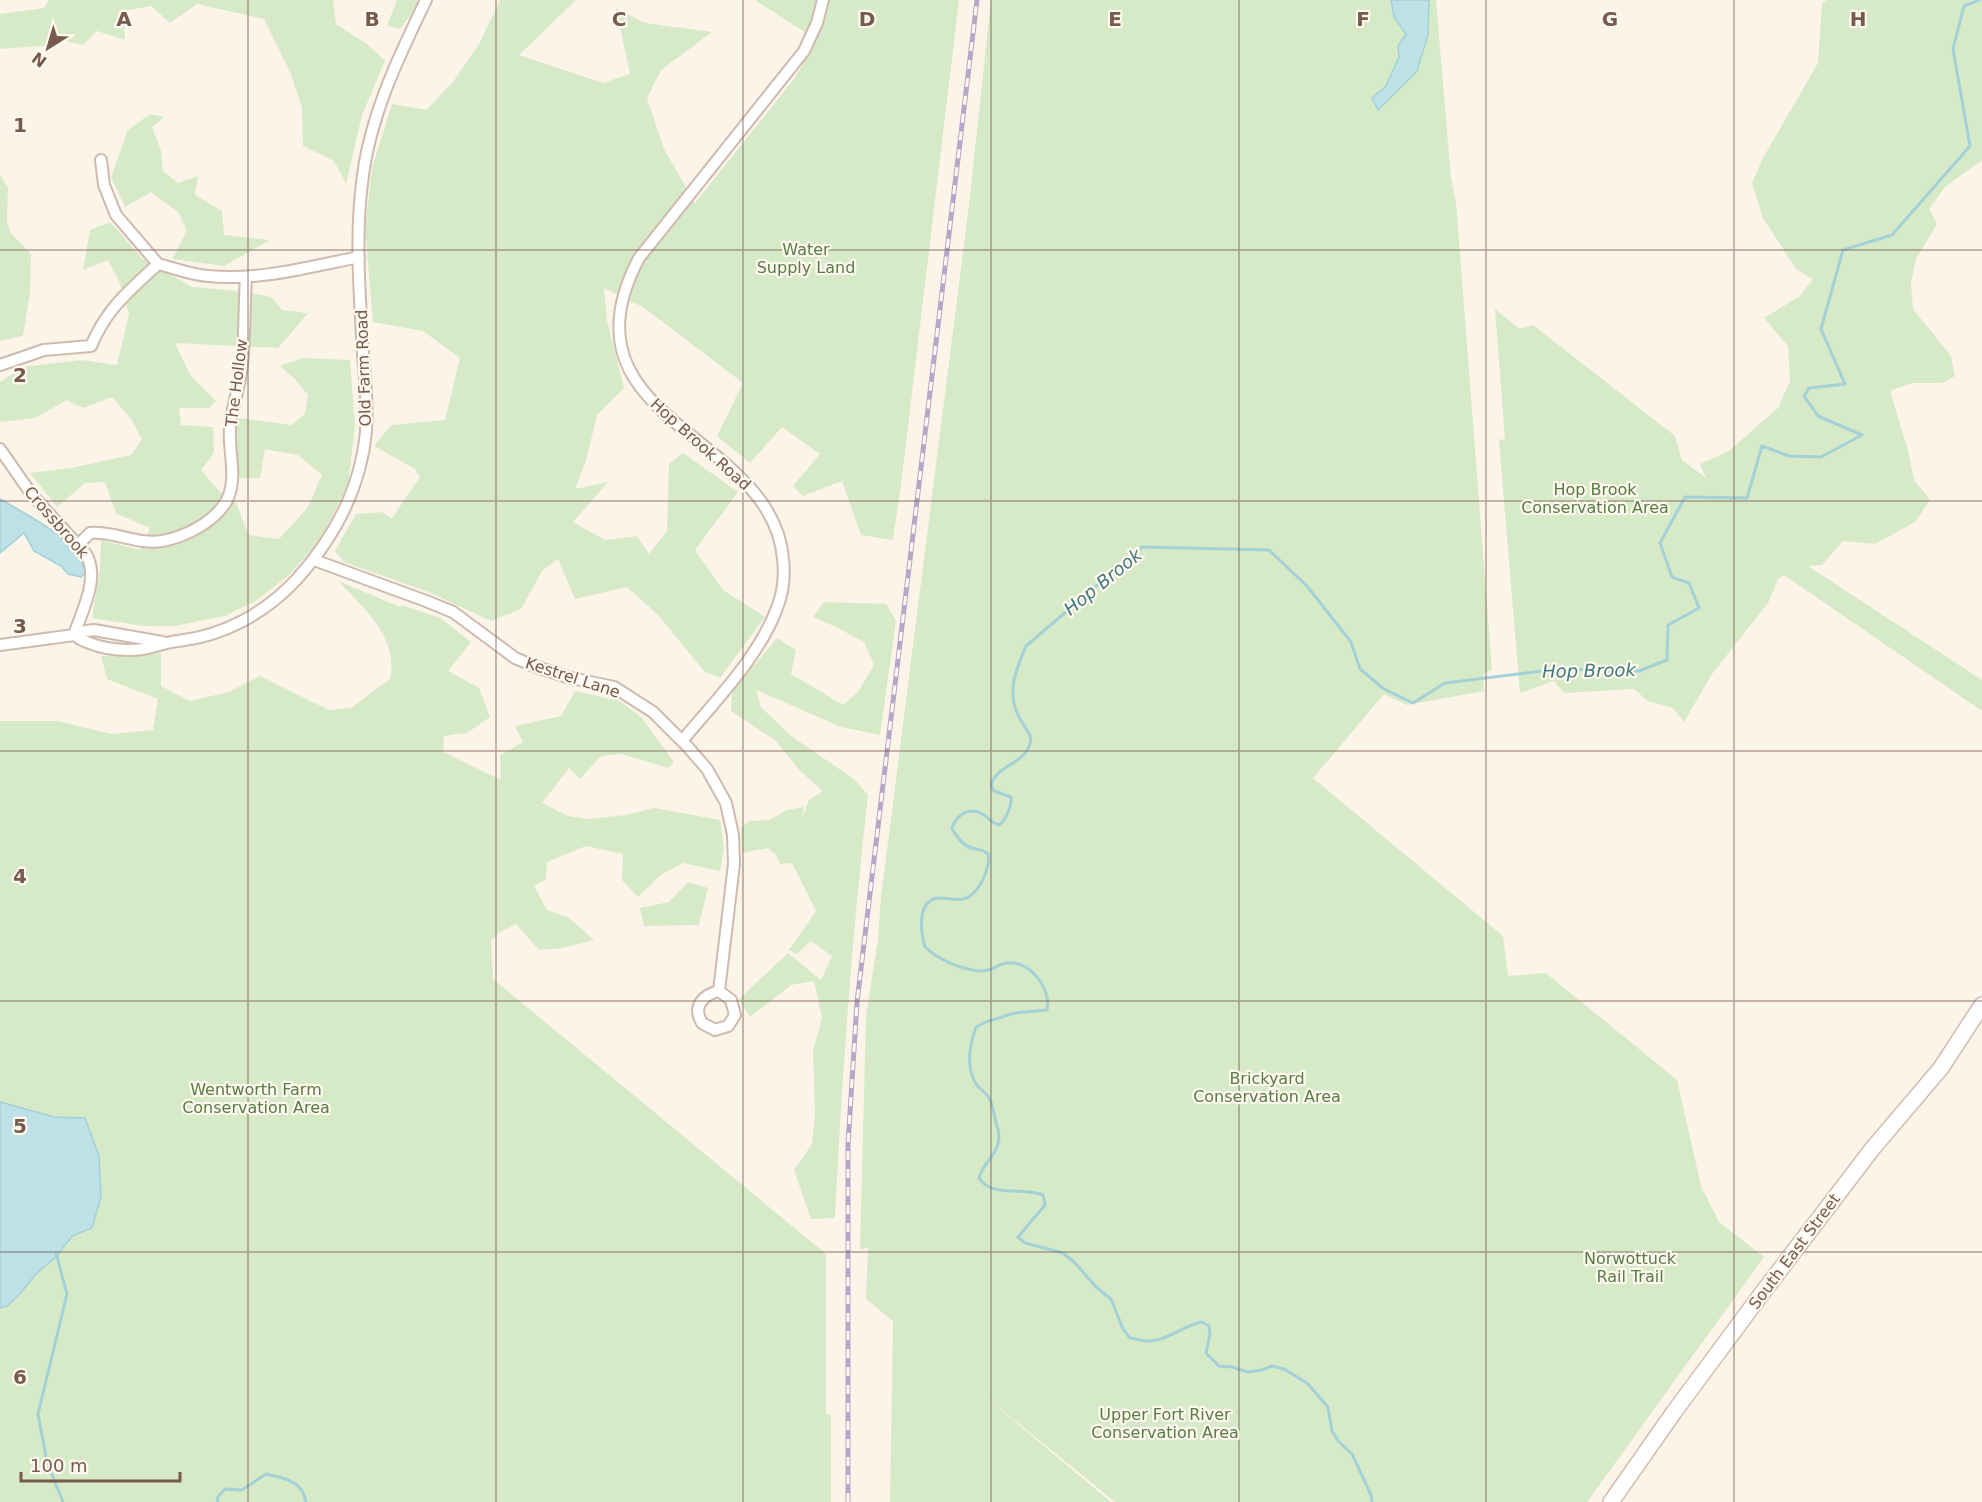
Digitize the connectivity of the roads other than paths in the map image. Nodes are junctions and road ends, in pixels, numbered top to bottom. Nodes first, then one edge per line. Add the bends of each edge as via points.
1 (426, 0) edge
2 (824, 0) edge
3 (101, 160) dead end
4 (359, 257) junction
5 (158, 264) junction
6 (246, 278) junction
7 (0, 365) edge
8 (0, 449) edge
9 (78, 545) junction
10 (314, 560) junction
11 (74, 635) junction
12 (165, 642) junction
13 (0, 645) edge
14 (682, 741) junction
15 (719, 990) dead end
16 (1982, 1005) edge
17 (1611, 1502) edge

1 - 4 street, Old Farm Road via 385,92 366,153 358,218
2 - 14 street, Hop Brook Road via 804,51 639,258 623,292 622,349 637,383 660,411 758,496 773,521 783,552 781,594 771,623 753,653
3 - 5 street via 104,185 116,215
4 - 6 street
4 - 10 street, Old Farm Road via 366,431 348,502
5 - 6 street via 205,276
5 - 7 street via 116,303 91,346 44,350
6 - 9 street, The Hollow via 242,366 231,414 232,466 227,500 196,528 164,541 135,541 96,532
8 - 9 street, Crossbrook via 32,495
9 - 11 street, Crossbrook via 92,571
10 - 12 street, Old Farm Road via 288,588 247,621 195,639
10 - 14 street, Kestrel Lane via 453,612 515,658 567,677 614,687 653,712
11 - 12 street, Old Farm Road via 94,630
11 - 12 street, Old Farm Road via 96,646 139,649
11 - 13 street, Old Farm Road
14 - 15 street, Kestrel Lane via 707,768 726,802 733,835 734,864
16 - 17 main road, South East Street via 1941,1068 1770,1283

